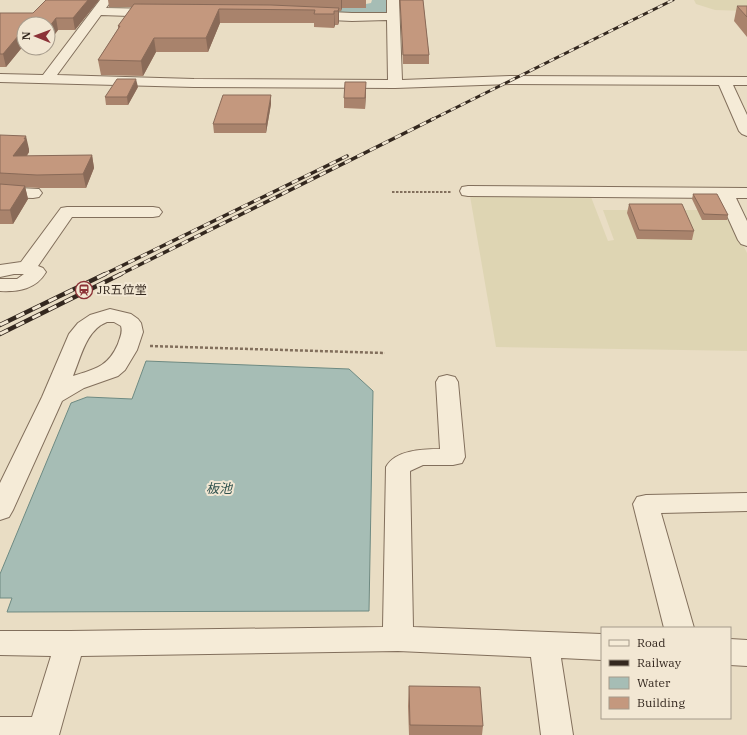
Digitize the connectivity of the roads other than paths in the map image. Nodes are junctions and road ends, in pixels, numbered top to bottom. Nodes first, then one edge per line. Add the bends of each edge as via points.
1 (106, 0) edge
2 (393, 0) edge
3 (99, 11) junction
4 (169, 13) edge
5 (294, 14) edge
6 (393, 16) junction
7 (6, 78) edge
8 (47, 79) junction
9 (724, 81) junction
10 (747, 81) edge
11 (394, 84) junction
12 (0, 89) edge
13 (747, 131) edge
14 (0, 192) edge
15 (468, 192) road end
16 (33, 193) dead end
17 (725, 193) junction
18 (747, 193) edge
19 (153, 212) dead end
20 (747, 240) edge
21 (27, 268) junction
22 (0, 271) edge
23 (0, 285) edge
24 (447, 382) dead end
25 (53, 397) dead end
26 (747, 502) edge
27 (0, 510) edge
28 (679, 627) edge
29 (398, 639) junction
30 (0, 643) edge
31 (70, 644) junction
32 (544, 645) junction
33 (601, 647) edge
34 (731, 652) edge
35 (747, 653) edge
36 (0, 732) edge
37 (43, 734) edge
38 (558, 735) edge

1 - 3 street
2 - 6 street
3 - 4 street
3 - 8 street
5 - 6 street
6 - 11 street
7 - 8 street
7 - 12 street
8 - 11 street
9 - 10 street
9 - 11 street via 510,80
9 - 13 street
14 - 16 street
15 - 17 street
17 - 18 street
17 - 20 street
19 - 21 street via 67,212
21 - 22 street via 8,268
21 - 23 street via 36,272 34,278 22,284
24 - 29 street via 453,457 420,457 398,467
25 - 27 street
26 - 28 street via 646,504
29 - 31 street
29 - 32 street
30 - 31 street
31 - 37 street
32 - 33 street
32 - 38 street
34 - 35 street
36 - 37 street

